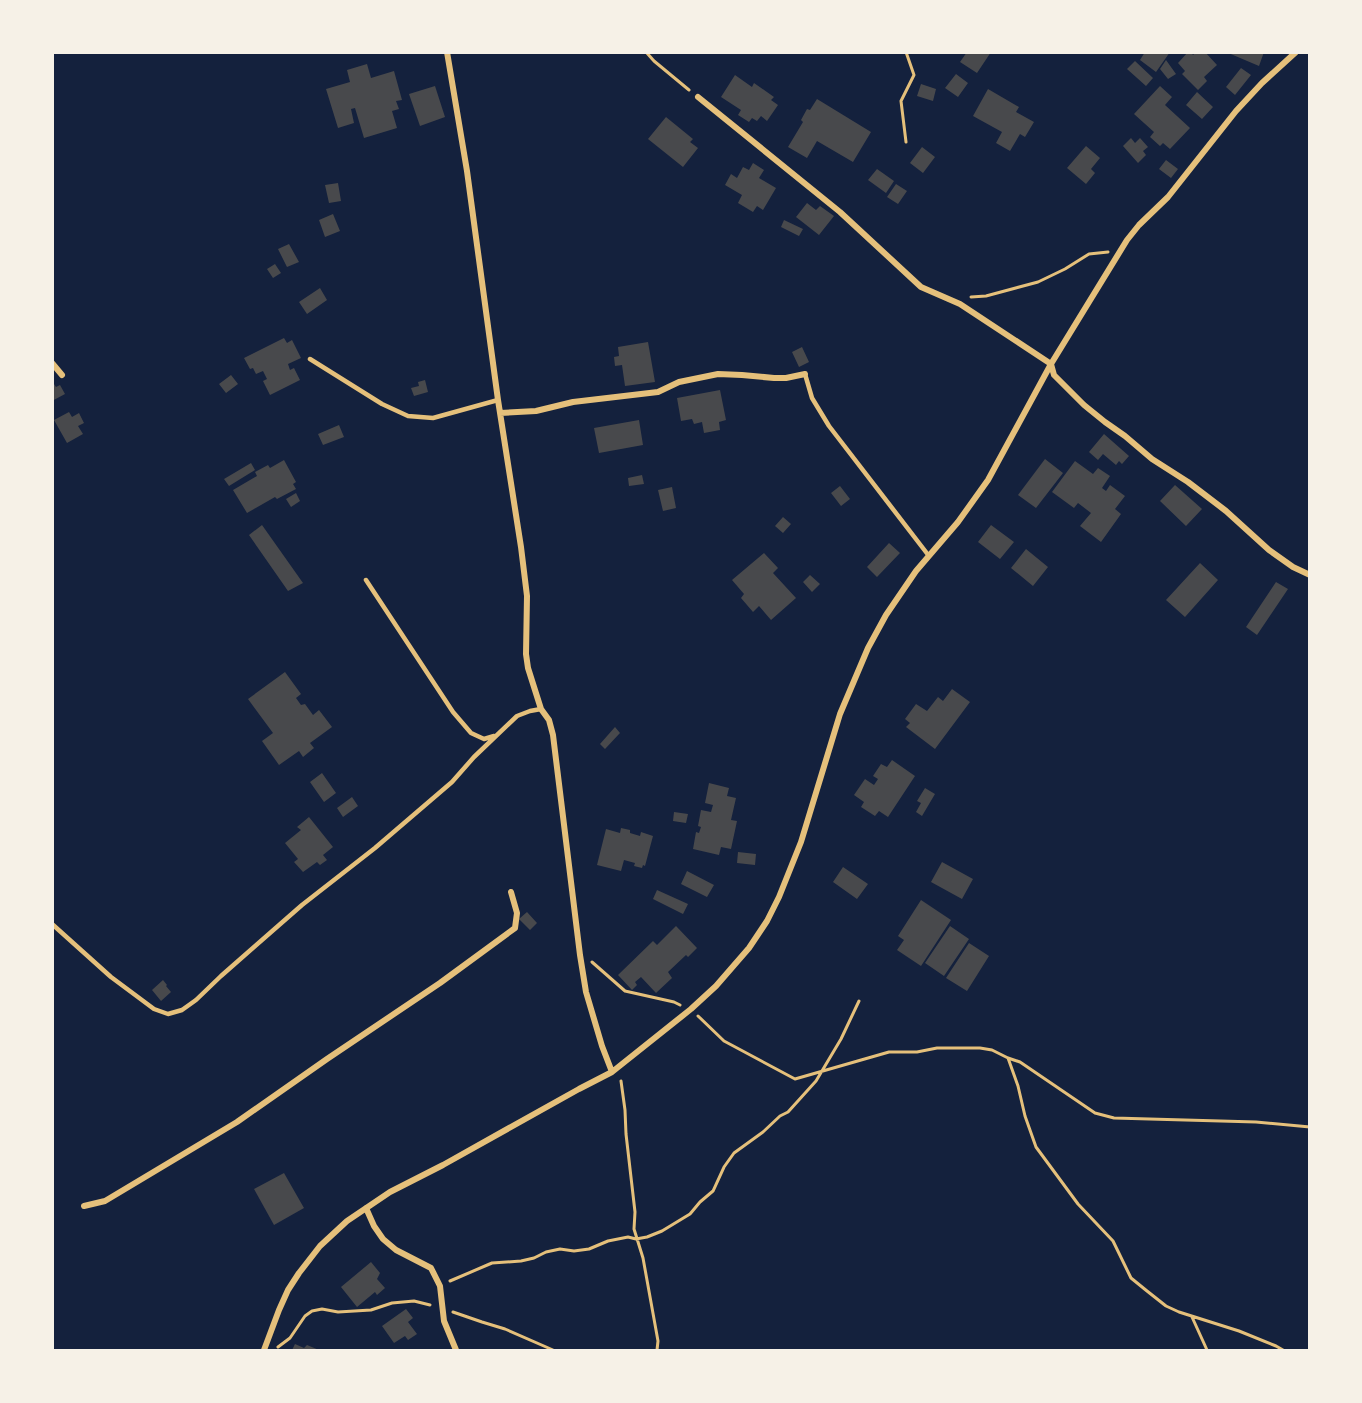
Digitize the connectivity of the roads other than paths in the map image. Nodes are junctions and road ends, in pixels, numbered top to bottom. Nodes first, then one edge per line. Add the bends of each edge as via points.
1 (447, 52) edge
2 (1296, 52) edge
3 (698, 97) road end
4 (310, 358) dead end
5 (52, 363) edge
6 (1051, 364) junction
7 (805, 374) joint
8 (62, 375) dead end
9 (498, 399) junction
10 (500, 413) junction
11 (929, 556) junction
12 (1310, 575) edge
13 (366, 580) dead end
14 (541, 710) junction
15 (496, 736) junction
16 (511, 892) dead end
17 (52, 924) edge
18 (612, 1072) junction
19 (84, 1206) dead end
20 (366, 1208) junction
21 (266, 1350) edge
22 (456, 1350) edge

1 - 9 street
2 - 6 street via 1236,111 1168,197 1127,240
3 - 6 street via 840,212 921,287 960,304
4 - 9 lane via 408,416 434,418
5 - 8 street
6 - 11 street via 988,480
6 - 12 street via 1054,375 1104,422 1226,511 1269,550
7 - 10 street via 786,378 718,374 679,382 658,392
7 - 11 lane via 812,398 830,426
9 - 10 street
10 - 14 street via 527,596 526,654
11 - 18 street via 886,615 868,648 840,714 801,842 771,913 749,948 716,986
13 - 15 lane via 453,712 471,733 484,739
14 - 15 lane via 517,716
14 - 18 street via 553,735 586,992
15 - 17 lane via 452,782 182,1010 168,1014 154,1009
16 - 19 street via 518,913 515,928 237,1122 105,1201
18 - 20 street
20 - 21 street via 332,1234 303,1266 288,1290
20 - 22 street via 383,1239 431,1268 440,1286 444,1321

